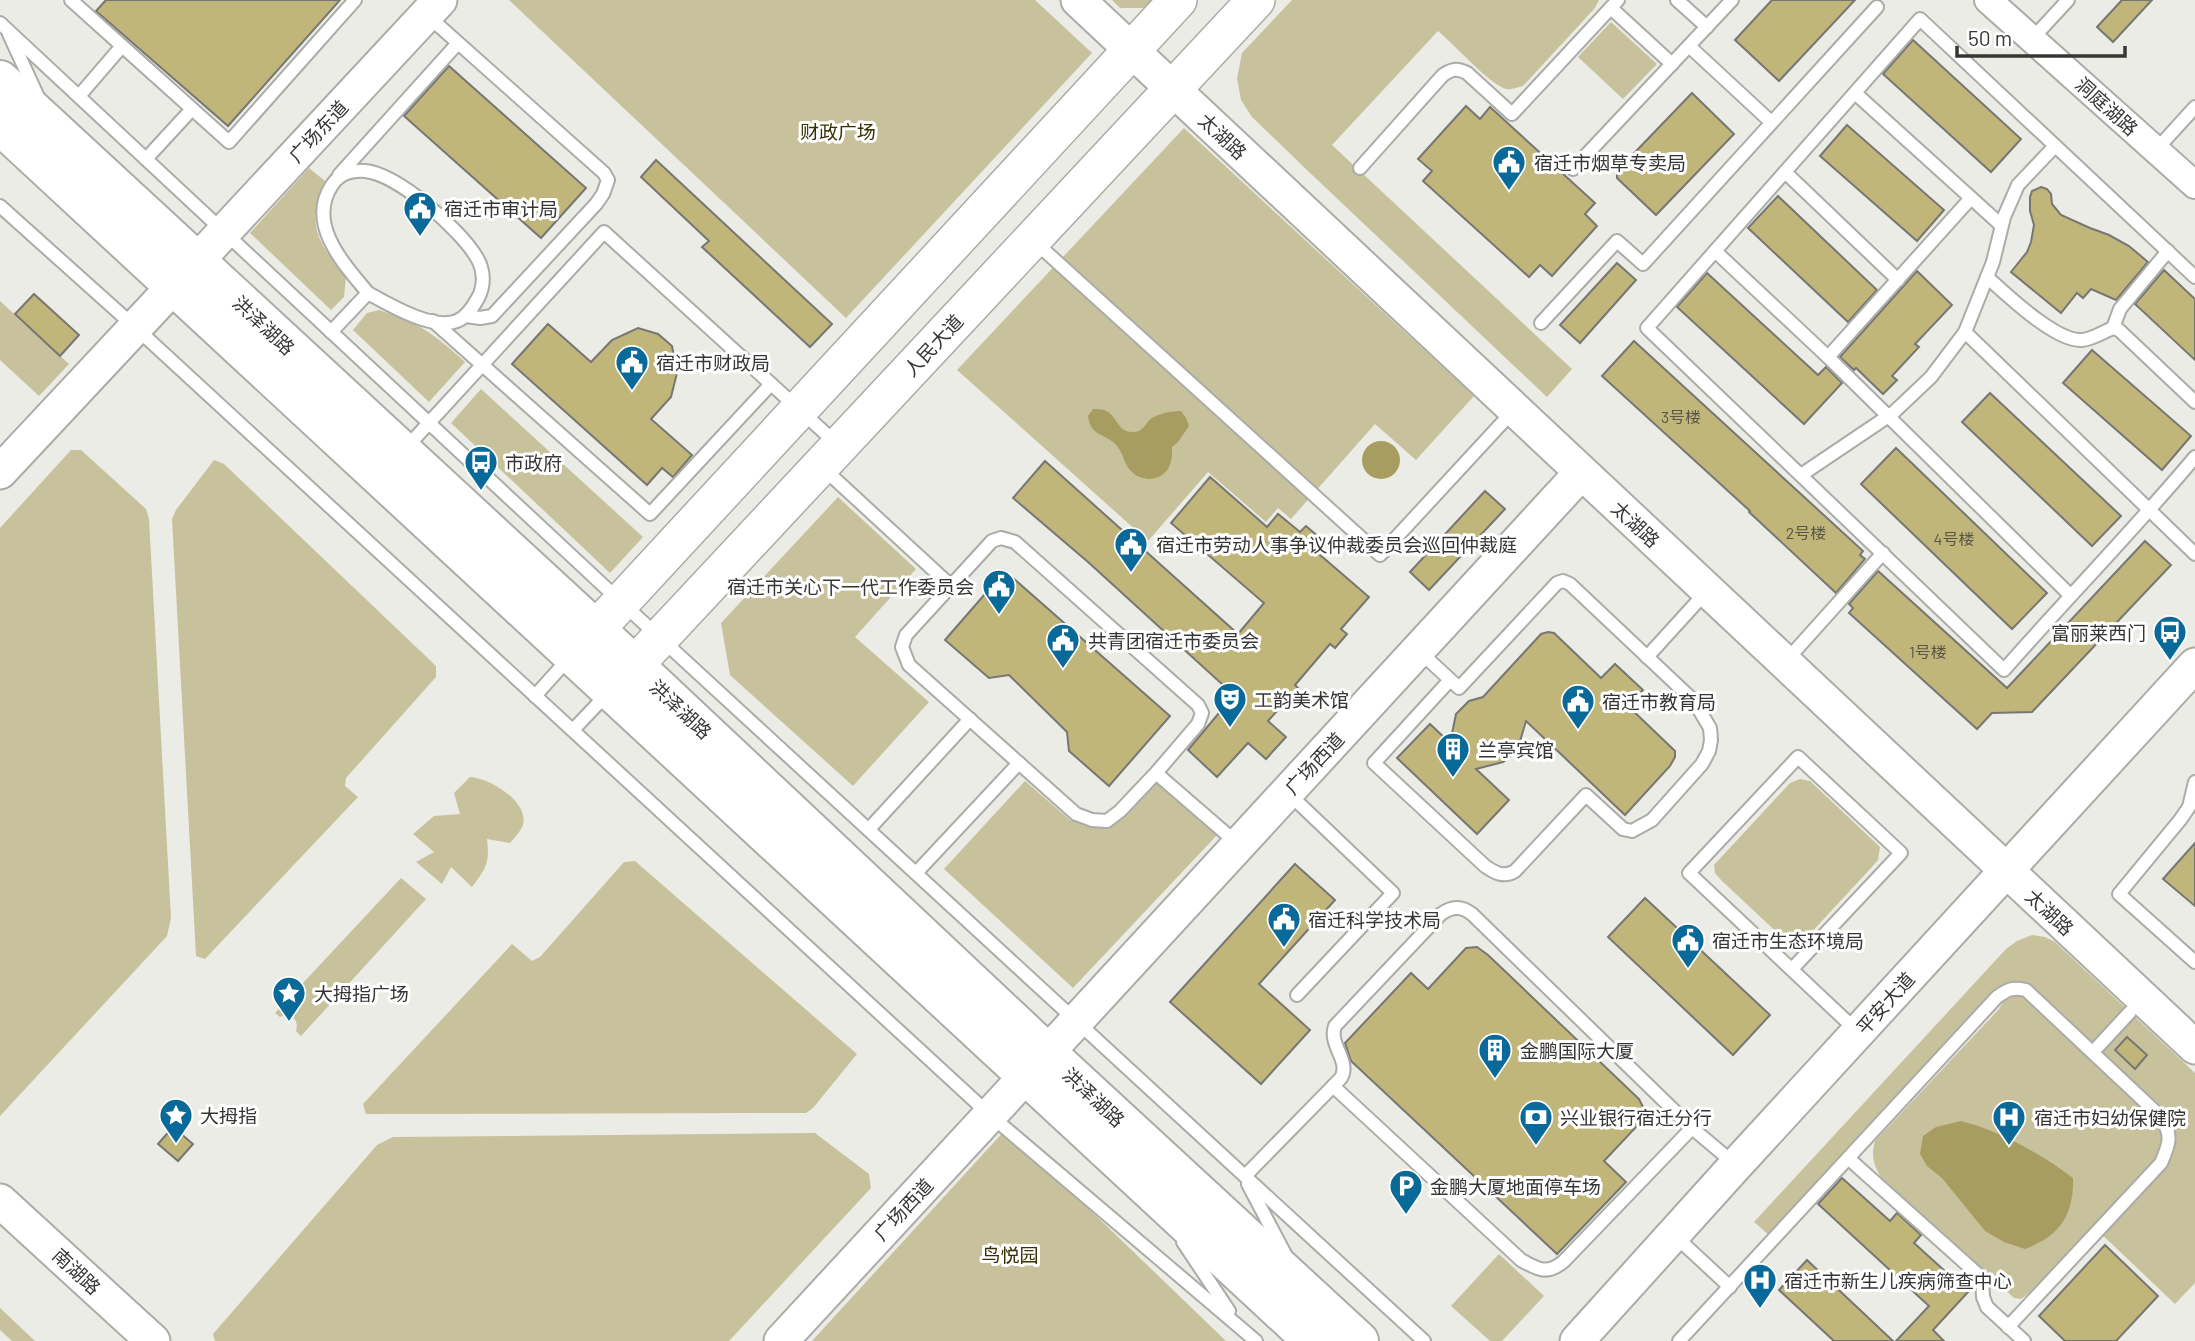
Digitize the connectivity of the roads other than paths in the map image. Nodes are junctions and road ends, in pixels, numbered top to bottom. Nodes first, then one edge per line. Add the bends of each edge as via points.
1 (71, 0) edge
2 (355, 0) edge
3 (1078, 0) edge
4 (1178, 0) edge
5 (1256, 0) edge
6 (1677, 0) edge
7 (1732, 0) edge
8 (1987, 0) edge
9 (2068, 0) edge
10 (1615, 4) edge
11 (433, 7) edge
12 (1877, 7) dead end
13 (3, 26) edge
14 (1707, 27) junction
15 (2032, 39) junction
16 (458, 43) junction
17 (122, 46) junction
18 (1689, 46) junction
19 (1131, 50) junction
20 (1672, 64) junction
21 (0, 80) edge
22 (1173, 88) junction
23 (1855, 93) junction
24 (79, 96) junction
25 (2195, 107) edge
26 (192, 109) junction
27 (1770, 122) junction
28 (0, 125) edge
29 (53, 130) junction
30 (2055, 146) junction
31 (2156, 150) junction
32 (146, 159) junction
33 (1360, 168) dead end
34 (1573, 170) dead end
35 (1785, 172) junction
36 (337, 178) junction
37 (2195, 185) edge
38 (1971, 198) junction
39 (0, 206) edge
40 (2001, 225) junction
41 (224, 232) junction
42 (1032, 239) junction
43 (1715, 251) junction
44 (2168, 251) junction
45 (185, 274) junction
46 (2195, 276) edge
47 (1987, 277) junction
48 (1898, 279) junction
49 (368, 293) junction
50 (466, 316) junction
51 (433, 321) junction
52 (1541, 323) dead end
53 (135, 327) junction
54 (2113, 328) junction
55 (331, 332) junction
56 (1965, 332) junction
57 (1828, 357) junction
58 (482, 364) junction
59 (771, 384) junction
60 (2195, 402) edge
61 (799, 410) junction
62 (1514, 410) junction
63 (1888, 417) junction
64 (428, 422) junction
65 (403, 452) junction
66 (830, 456) junction
67 (2195, 457) edge
68 (0, 472) edge
69 (1581, 473) junction
70 (1801, 475) junction
71 (2150, 511) junction
72 (1884, 553) junction
73 (2195, 554) edge
74 (951, 586) junction
75 (1707, 590) junction
76 (2070, 595) junction
77 (621, 602) junction
78 (584, 642) junction
79 (1418, 650) junction
80 (1647, 657) junction
81 (1785, 662) junction
82 (635, 664) junction
83 (2195, 666) edge
84 (1451, 680) junction
85 (535, 696) junction
86 (970, 719) junction
87 (573, 730) junction
88 (1019, 763) junction
89 (1156, 773) junction
90 (2195, 782) edge
91 (1287, 792) junction
92 (2193, 799) edge
93 (869, 829) junction
94 (1239, 845) junction
95 (2006, 870) junction
96 (916, 873) junction
97 (2195, 962) edge
98 (1792, 969) junction
99 (1297, 995) dead end
100 (2130, 1012) dead end
101 (1076, 1021) junction
102 (1859, 1032) junction
103 (2195, 1047) edge
104 (2093, 1052) junction
105 (1036, 1064) junction
106 (1333, 1086) junction
107 (990, 1115) junction
108 (1692, 1128) junction
109 (1848, 1157) junction
110 (1736, 1165) junction
111 (1243, 1175) junction
112 (1146, 1187) junction
113 (0, 1201) edge
114 (1674, 1235) junction
115 (1730, 1287) junction
116 (1305, 1292) junction
117 (1237, 1323) junction
118 (2008, 1327) junction
119 (153, 1341) edge
120 (781, 1341) edge
121 (1256, 1341) edge
122 (1313, 1341) edge
123 (1359, 1341) edge
124 (1424, 1341) edge
125 (1577, 1341) edge
126 (1679, 1341) edge
127 (2024, 1341) edge

1 - 17 lane
2 - 26 lane via 229,142
3 - 19 street, 太湖路
4 - 19 main road
5 - 22 main road, 人民大道
6 - 14 lane
7 - 14 lane
8 - 15 street, 洞庭湖路
9 - 15 lane
10 - 20 lane
10 - 33 lane via 1512,114 1467,74 1452,69
11 - 16 lane
11 - 41 street, 广场东道
12 - 27 lane
13 - 24 lane
13 - 29 lane
14 - 18 lane
15 - 31 street, 洞庭湖路
16 - 36 lane
16 - 50 lane via 608,180 596,204 492,316
17 - 24 lane
17 - 26 lane
18 - 20 lane
18 - 27 lane
19 - 22 street, 太湖路
19 - 61 main road
20 - 34 lane
21 - 29 main road, 洪泽湖路
22 - 42 main road, 人民大道
22 - 62 street, 太湖路
23 - 30 lane via 1920,19
23 - 35 lane
23 - 38 lane
24 - 32 lane
25 - 31 lane
26 - 32 lane
27 - 52 lane via 1643,264 1617,241
28 - 45 main road, 洪泽湖路
29 - 45 main road, 洪泽湖路
30 - 40 lane via 2018,186
30 - 44 lane
31 - 37 street, 洞庭湖路
32 - 41 lane
35 - 43 lane
35 - 48 lane
36 - 49 lane via 329,189 323,222 342,262
36 - 50 lane via 365,171 398,184 462,236 483,275 480,295
38 - 40 lane
38 - 48 lane
39 - 53 lane
40 - 47 lane
41 - 45 street, 广场东道
41 - 55 lane
42 - 62 lane via 1380,555
42 - 66 main road, 人民大道
43 - 57 lane
43 - 70 lane via 1647,328
44 - 46 lane
44 - 54 lane via 2120,309
45 - 53 street, 广场东道
45 - 65 main road, 洪泽湖路
45 - 78 main road, 洪泽湖路
47 - 54 lane via 2052,330 2068,337 2081,340
47 - 56 lane
48 - 57 lane
49 - 51 lane via 401,312
49 - 55 lane
50 - 51 lane via 450,323
51 - 58 lane
53 - 68 street, 广场东道
53 - 85 lane
54 - 60 lane
55 - 64 lane
56 - 63 lane via 1931,377
56 - 71 lane
57 - 63 lane
58 - 59 lane via 650,514
58 - 59 lane via 604,232
58 - 64 lane
59 - 61 lane
61 - 66 lane
61 - 77 main road
62 - 69 street, 太湖路
63 - 70 lane
63 - 76 lane
64 - 65 lane
64 - 77 lane
65 - 78 main road, 洪泽湖路
66 - 74 lane
66 - 82 main road, 人民大道
67 - 71 lane
69 - 75 street, 太湖路
69 - 79 street, 广场西道
70 - 72 lane
71 - 73 lane
71 - 76 lane
72 - 76 lane via 2004,670
72 - 81 lane
74 - 86 lane via 906,635 902,647 909,665
74 - 89 lane via 992,541 1015,542 1198,705 1202,712 1198,724
75 - 80 lane
75 - 81 street, 太湖路
77 - 78 main road
77 - 82 lane
78 - 82 main road, 洪泽湖路
78 - 85 lane
79 - 84 lane
79 - 91 street, 广场西道
80 - 84 lane via 1563,581 1459,688
80 - 84 lane via 1694,701 1706,720 1711,740 1702,764 1652,820 1632,831 1623,829 1586,795 1510,874 1497,874 1485,866 1374,763
81 - 95 street, 太湖路
82 - 87 lane
82 - 93 lane
82 - 105 main road, 洪泽湖路
83 - 95 street, 平安大道
85 - 87 lane
86 - 88 lane
86 - 93 lane
87 - 107 lane
88 - 89 lane via 1076,814 1092,820 1107,821
88 - 96 lane
89 - 94 lane
90 - 92 lane
91 - 94 street, 广场西道
91 - 99 lane via 1393,893
92 - 97 lane via 2119,894
93 - 96 lane
94 - 101 street, 广场西道
95 - 102 street, 平安大道
95 - 103 street, 太湖路
96 - 101 lane
98 - 98 lane via 1689,873 1798,757 1900,853
98 - 102 lane
100 - 104 lane
101 - 105 street, 广场西道
101 - 111 lane
102 - 110 street, 平安大道
104 - 109 lane via 2026,990 2009,988
104 - 118 lane via 2168,1126 2167,1150 2161,1163
105 - 107 street, 广场西道
105 - 112 main road, 洪泽湖路
105 - 116 main road, 洪泽湖路
106 - 108 lane via 1521,1260 1545,1270 1564,1261
106 - 108 lane via 1344,1072 1333,1037 1335,1026 1441,914 1460,908 1472,914
106 - 111 lane
107 - 117 lane
107 - 120 street, 广场西道
108 - 110 lane
109 - 115 lane
109 - 118 lane via 1982,1278 1987,1307
110 - 114 street, 平安大道
111 - 116 lane
111 - 124 lane
112 - 117 lane
112 - 122 main road, 洪泽湖路
113 - 119 street, 南湖路
114 - 115 lane
114 - 125 street, 平安大道
115 - 126 lane
116 - 123 main road, 洪泽湖路
117 - 121 lane
118 - 127 lane

